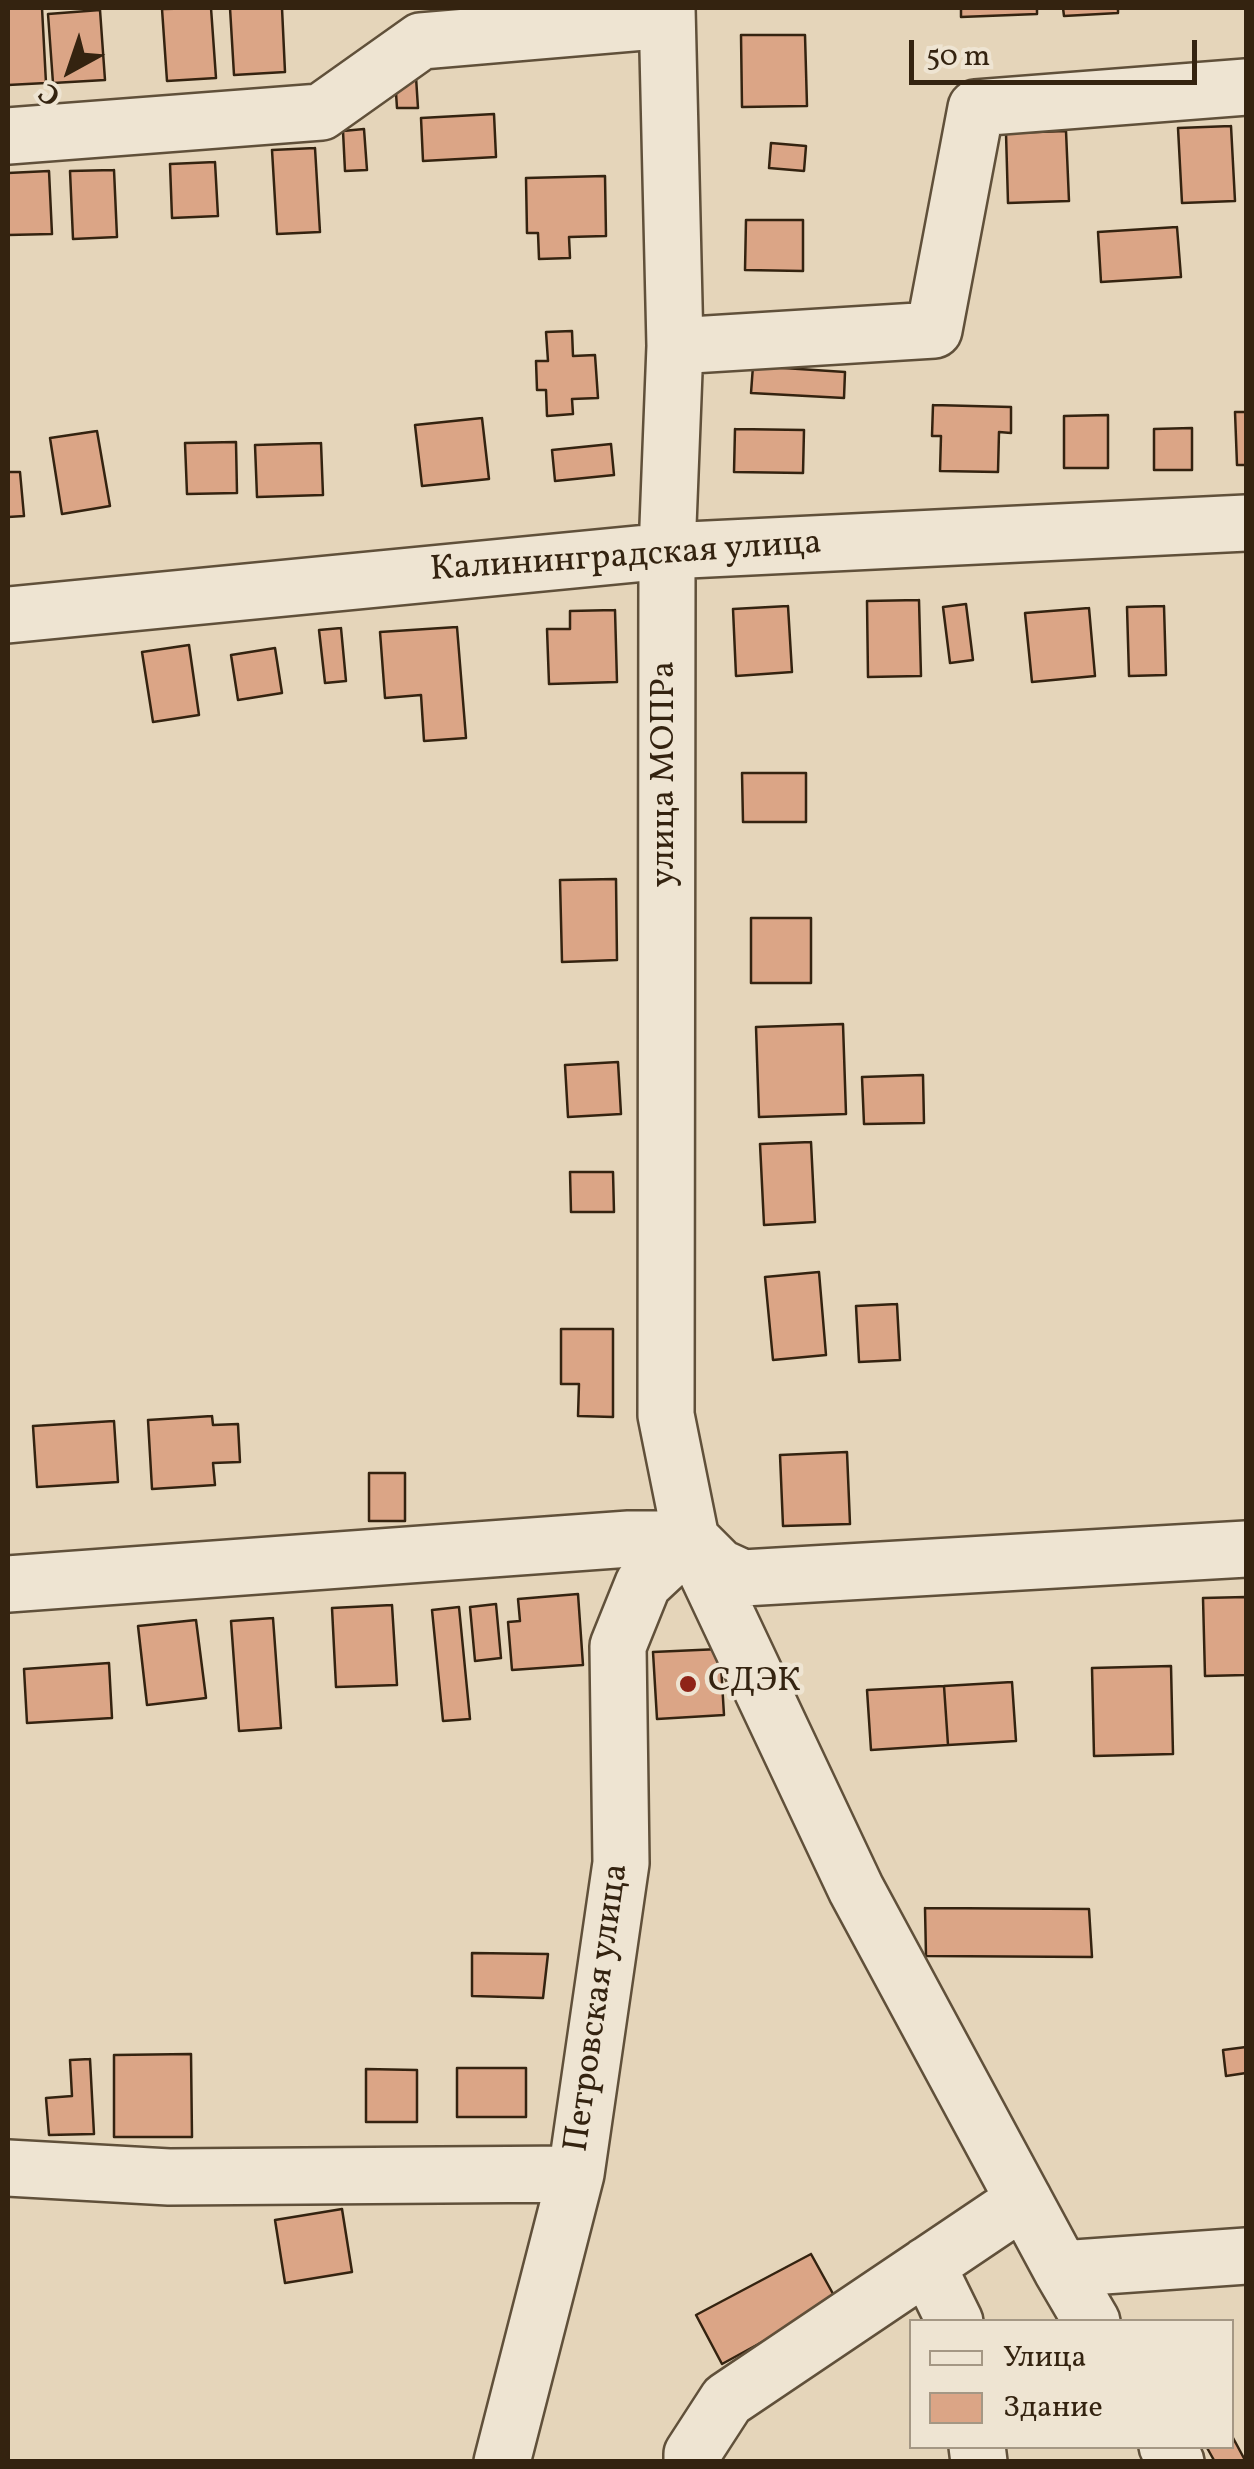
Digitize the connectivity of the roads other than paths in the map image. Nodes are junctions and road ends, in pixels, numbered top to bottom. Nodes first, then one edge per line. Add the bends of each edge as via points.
1 (667, 14) edge
2 (1246, 87) edge
3 (8, 136) edge
4 (675, 346) junction
5 (1246, 524) edge
6 (667, 550) junction
7 (8, 615) edge
8 (691, 1539) junction
9 (1246, 1549) edge
10 (8, 1584) edge
11 (8, 2168) edge
12 (576, 2174) junction
13 (1024, 2200) junction
14 (1246, 2256) edge
15 (926, 2265) junction
16 (1060, 2269) junction
17 (953, 2319) edge
18 (1090, 2319) edge
19 (502, 2462) edge
20 (692, 2462) edge

1 - 3 street via 421,40 321,112
1 - 4 street, улица МОПРа
2 - 4 street via 976,108 934,330
4 - 6 street, улица МОПРа
5 - 6 street, Калининградская улица
6 - 7 street, Калининградская улица
6 - 8 street, улица МОПРа via 666,1415
8 - 9 street via 718,1567 743,1578
8 - 10 street
8 - 12 street, Петровская улица via 643,1584 618,1646 621,1863
8 - 13 street, улица МОПРа via 856,1890
11 - 12 street, Петровская улица via 169,2177
12 - 19 street
13 - 15 street
13 - 16 street, улица МОПРа
14 - 16 street
15 - 17 street
15 - 20 street via 726,2400
16 - 18 street, улица МОПРа

